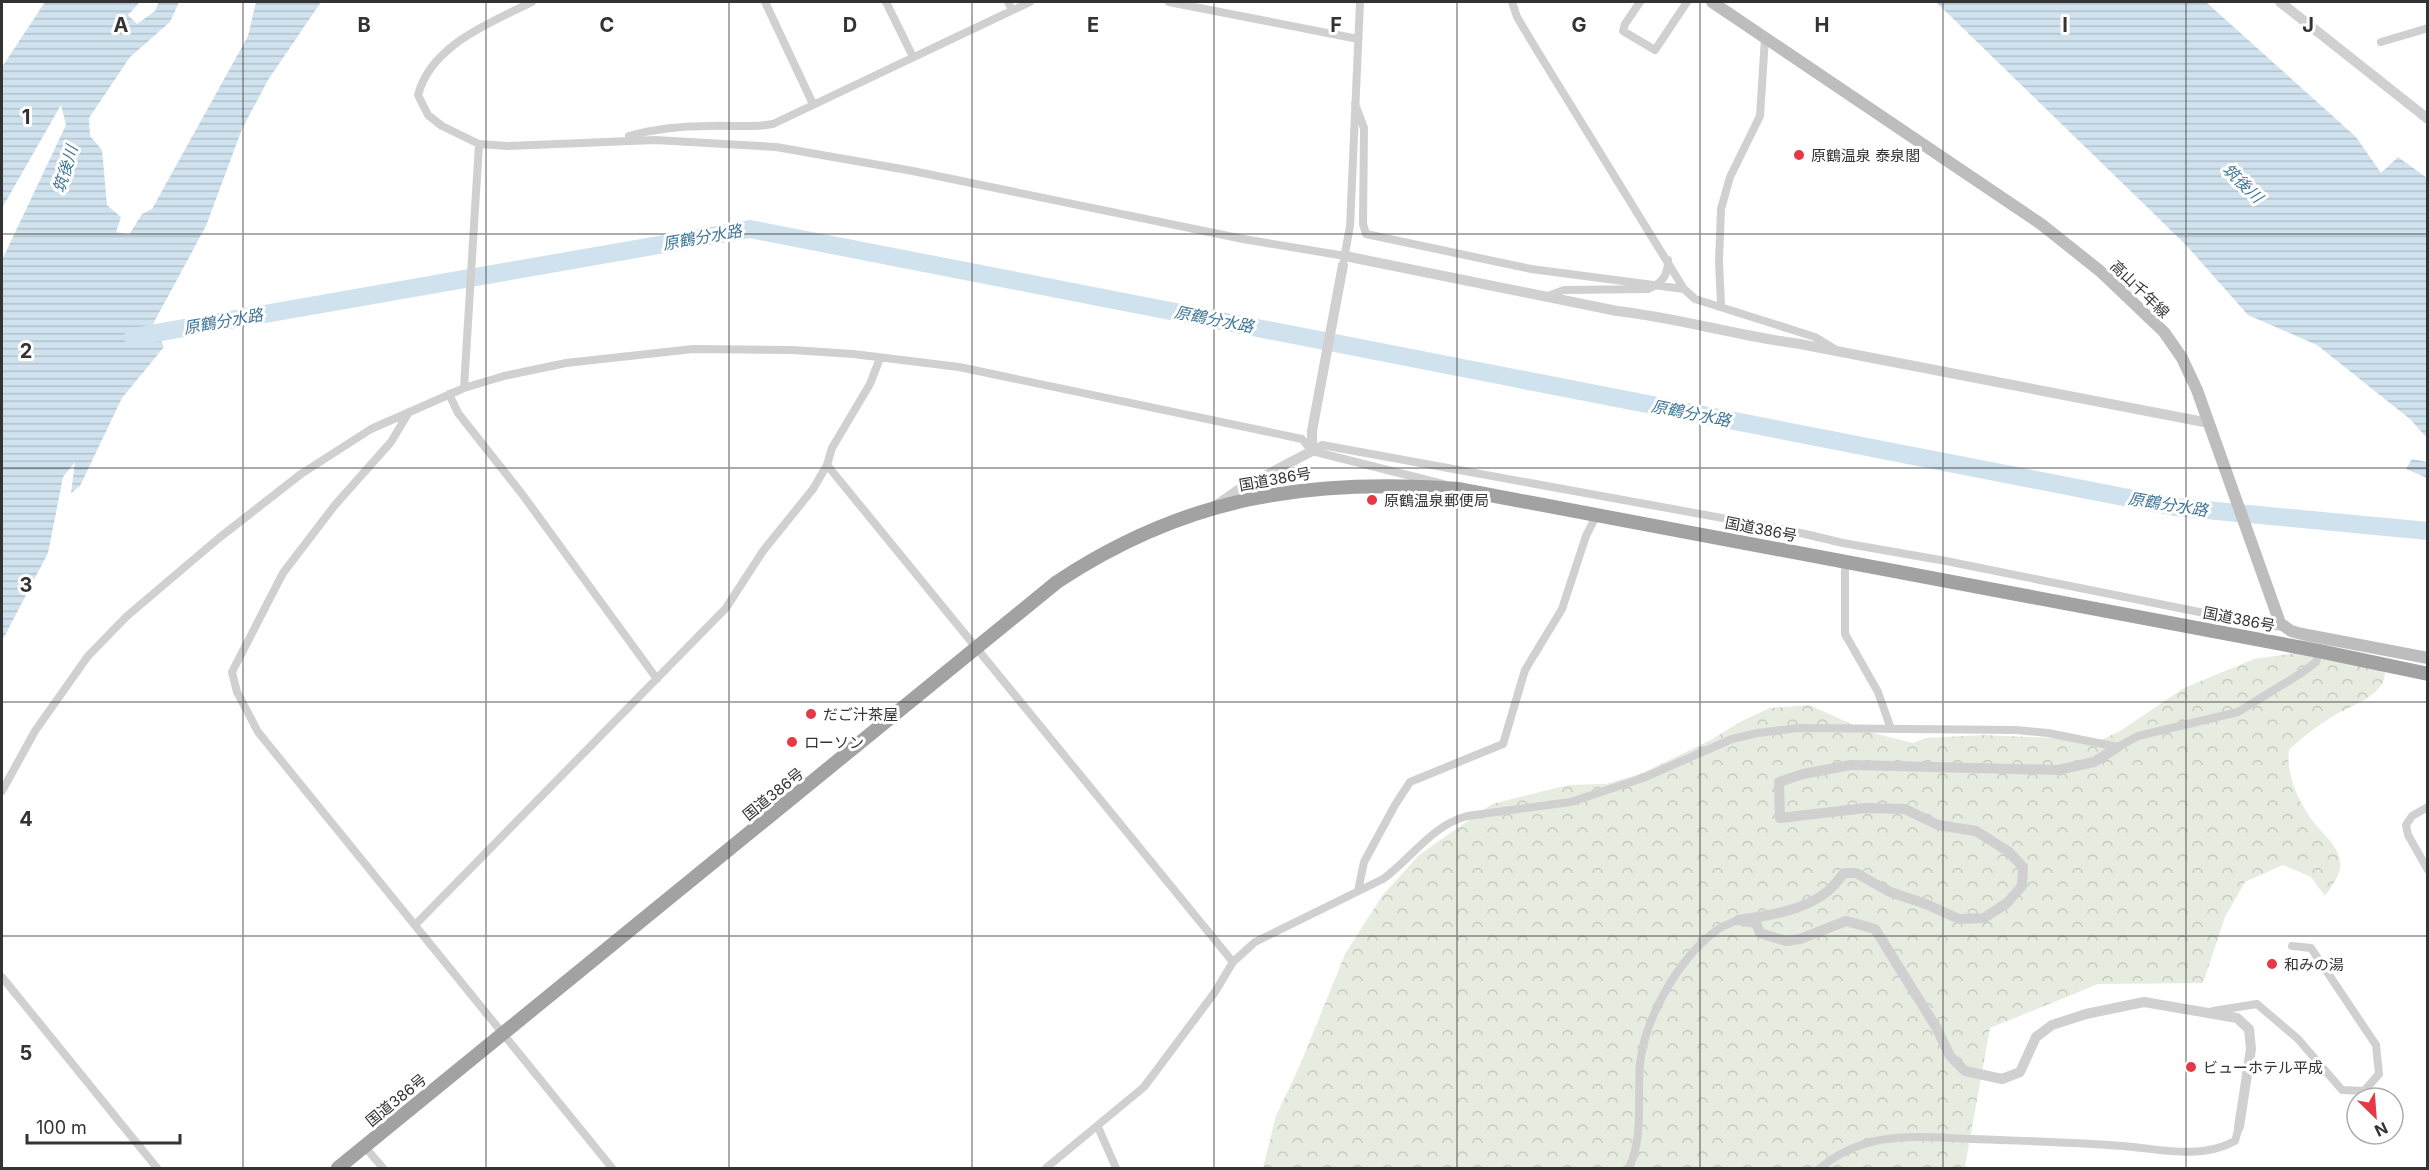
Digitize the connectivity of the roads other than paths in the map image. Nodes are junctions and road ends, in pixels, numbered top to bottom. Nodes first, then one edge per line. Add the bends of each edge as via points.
1 (532, 2) edge
2 (765, 2) edge
3 (886, 2) edge
4 (1030, 2) edge
5 (1168, 2) edge
6 (1360, 2) edge
7 (1512, 2) edge
8 (1640, 2) edge
9 (1687, 2) edge
10 (1712, 2) edge
11 (2280, 2) edge
12 (1010, 6) edge
13 (2427, 28) edge
14 (1765, 38) junction
15 (1358, 39) junction
16 (2381, 42) dead end
17 (913, 57) junction
18 (813, 104) junction
19 (1355, 104) junction
20 (2427, 119) edge
21 (617, 140) junction
22 (479, 148) junction
23 (1668, 260) junction
24 (1344, 261) junction
25 (1658, 284) junction
26 (1684, 289) junction
27 (1546, 297) junction
28 (1717, 306) junction
29 (1839, 352) junction
30 (880, 358) junction
31 (464, 384) junction
32 (449, 394) junction
33 (409, 412) junction
34 (2210, 429) junction
35 (1312, 451) junction
36 (827, 465) junction
37 (1458, 489) junction
38 (1212, 508) junction
39 (1597, 514) junction
40 (1845, 563) junction
41 (2280, 623) junction
42 (977, 648) junction
43 (2319, 651) junction
44 (2427, 658) edge
45 (2427, 674) edge
46 (657, 679) junction
47 (1891, 729) junction
48 (2118, 747) junction
49 (2, 791) edge
50 (2427, 807) edge
51 (2427, 870) edge
52 (1358, 891) junction
53 (1738, 920) junction
54 (416, 925) junction
55 (2292, 946) dead end
56 (1233, 962) junction
57 (2, 977) edge
58 (2206, 1012) junction
59 (502, 1034) junction
60 (1098, 1127) junction
61 (2239, 1127) joint
62 (365, 1147) junction
63 (157, 1168) edge
64 (338, 1168) edge
65 (383, 1168) edge
66 (612, 1168) edge
67 (1046, 1168) edge
68 (1116, 1168) edge
69 (1629, 1168) edge
70 (1820, 1168) edge

1 - 22 street via 461,40 441,57 421,84 418,95 428,115
2 - 18 street
3 - 17 street
4 - 12 street
5 - 15 street
6 - 15 street
7 - 23 street via 1538,52
8 - 9 street via 1623,31 1655,51
10 - 14 main road, 高山千年線
11 - 20 street
12 - 17 street
13 - 16 street
14 - 28 street via 1760,116 1730,177 1721,209 1721,304
14 - 34 main road, 高山千年線 via 2041,224 2100,272 2174,346 2187,367
15 - 19 street
17 - 18 street
18 - 21 street via 758,127 670,128
19 - 24 street via 1350,226
19 - 25 street via 1364,128 1366,234 1531,269
21 - 22 street
21 - 24 street via 776,147 913,171
22 - 31 street
23 - 25 street via 1665,276
23 - 26 street
24 - 27 street
24 - 35 street via 1312,431
25 - 26 street
25 - 27 street via 1642,291 1564,290
26 - 28 street via 1695,299
27 - 29 street
28 - 29 street via 1815,337
29 - 34 street
30 - 31 street via 792,350 693,349 566,363
30 - 35 street via 959,367 1302,439
30 - 36 street via 870,384 832,448
31 - 32 street
32 - 33 street
32 - 46 street via 458,413
33 - 49 street via 371,429 301,474 128,616 88,656
33 - 54 street via 391,442 283,573 232,672 237,692 258,732
34 - 41 main road, 高山千年線
35 - 37 street
35 - 38 street
35 - 41 street via 1322,445 1448,467 2269,626
36 - 42 street
36 - 46 street via 726,608
37 - 38 highway, 国道386号 via 1379,484 1317,488
37 - 39 highway, 国道386号
38 - 42 highway, 国道386号 via 1154,530 1079,568
39 - 40 highway, 国道386号
39 - 52 street via 1562,609 1525,670 1503,744 1410,783 1364,862
40 - 43 highway, 国道386号
40 - 47 street via 1845,634 1878,692
41 - 44 main road via 2302,634
42 - 56 street
42 - 59 highway, 国道386号
43 - 45 highway, 国道386号
43 - 48 street via 2316,662 2303,672 2238,712 2138,736
46 - 54 street
47 - 48 street via 2016,730
47 - 52 street via 1798,728 1758,733 1732,739 1642,778 1571,802 1460,818 1429,836 1390,874
48 - 53 street via 2094,762 2058,770 1851,765 1779,782 1780,818 1866,808 1905,809 1938,825 1976,831 2009,852 2024,867 2022,886 2007,903 1984,918 1959,919 1890,892 1856,873 1844,873 1827,892 1808,903
50 - 51 street via 2406,825
52 - 56 street via 1255,942
53 - 58 street via 1756,923 1760,933 1786,941 1846,921 1875,929 1950,1056 1965,1071 2002,1079 2020,1072 2036,1037 2052,1024 2144,1002
53 - 69 street via 1718,930 1696,951 1657,1004 1640,1063 1637,1135
54 - 59 street
55 - 58 street via 2311,948 2376,1045 2379,1074 2364,1091 2342,1090 2298,1039 2257,1004
56 - 60 street via 1144,1087
57 - 63 street
58 - 61 street via 2237,1018 2249,1029 2252,1049
59 - 62 highway, 国道386号
59 - 66 street
60 - 67 street
60 - 68 street
61 - 70 street via 2235,1141 2220,1149 2195,1152 2059,1142 1890,1139 1864,1144
62 - 64 highway, 国道386号
62 - 65 street

